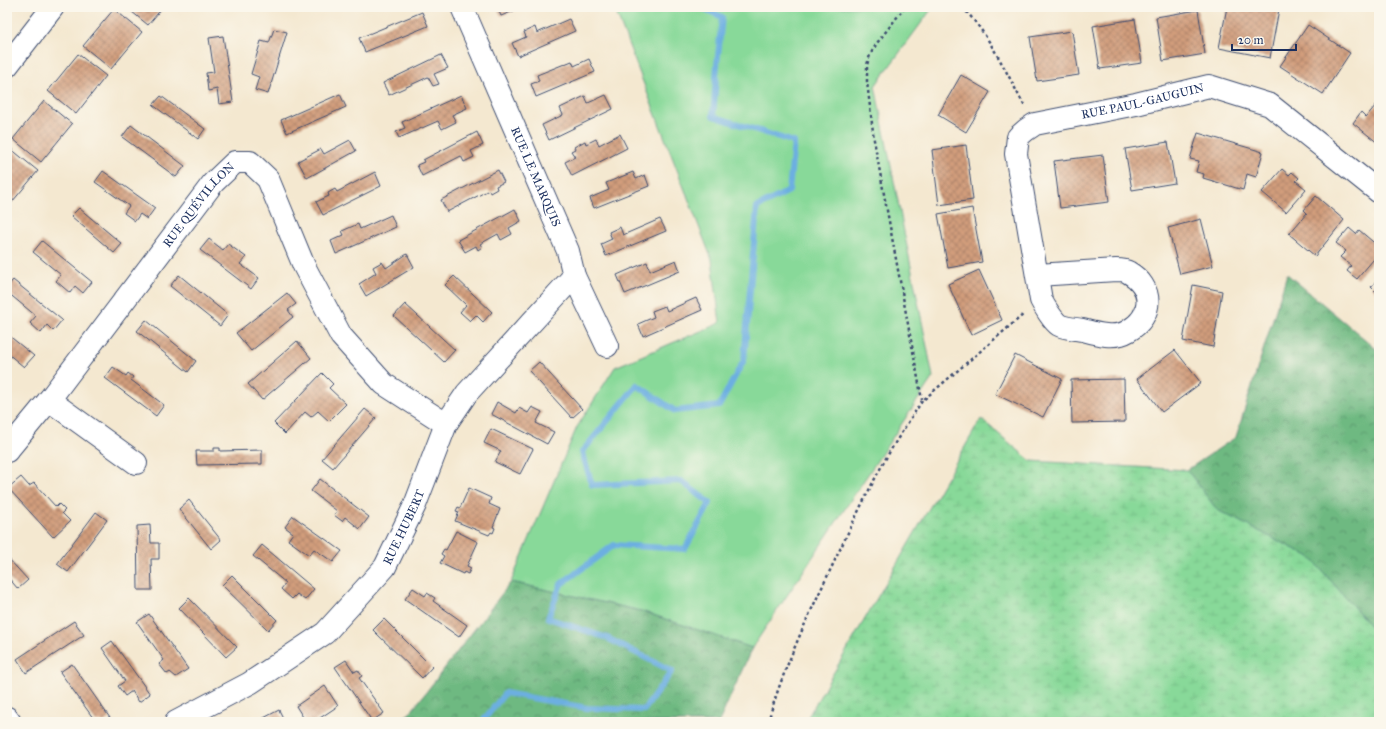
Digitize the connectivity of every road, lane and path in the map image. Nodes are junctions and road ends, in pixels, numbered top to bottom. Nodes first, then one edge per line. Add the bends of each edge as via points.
1 (53, 7) edge
2 (462, 7) edge
3 (905, 7) edge
4 (962, 7) edge
5 (7, 66) edge
6 (1035, 124) junction
7 (1379, 192) edge
8 (1037, 275) junction
9 (574, 276) junction
10 (1041, 300) junction
11 (607, 346) dead end
12 (49, 400) junction
13 (922, 401) junction
14 (446, 424) junction
15 (7, 451) edge
16 (136, 463) dead end
17 (7, 718) edge
18 (10, 722) edge
19 (176, 722) edge
20 (768, 722) edge

1 - 5 street
2 - 9 street, RUE LE MARQUIS via 568,251
3 - 13 path via 870,55 867,82 874,140
4 - 6 path via 988,40
6 - 7 street, RUE PAUL-GAUGUIN via 1210,86 1270,105
6 - 8 street, RUE PAUL-GAUGUIN via 1018,137 1016,154
8 - 10 street, RUE PAUL-GAUGUIN
8 - 10 street, RUE PAUL-GAUGUIN via 1127,271 1142,284 1148,303 1145,315 1128,332 1102,335 1059,324
9 - 11 street, RUE LE MARQUIS
9 - 14 street, RUE HUBERT via 467,392
10 - 13 path
12 - 14 street, RUE QUÉVILLON via 213,183 235,162 250,162 268,179 304,266 341,336 384,384
12 - 15 street, RUE QUÉVILLON
12 - 16 street
13 - 20 path via 885,459 800,633
14 - 19 street, RUE HUBERT via 415,505 385,567 324,633 250,682
17 - 18 street

